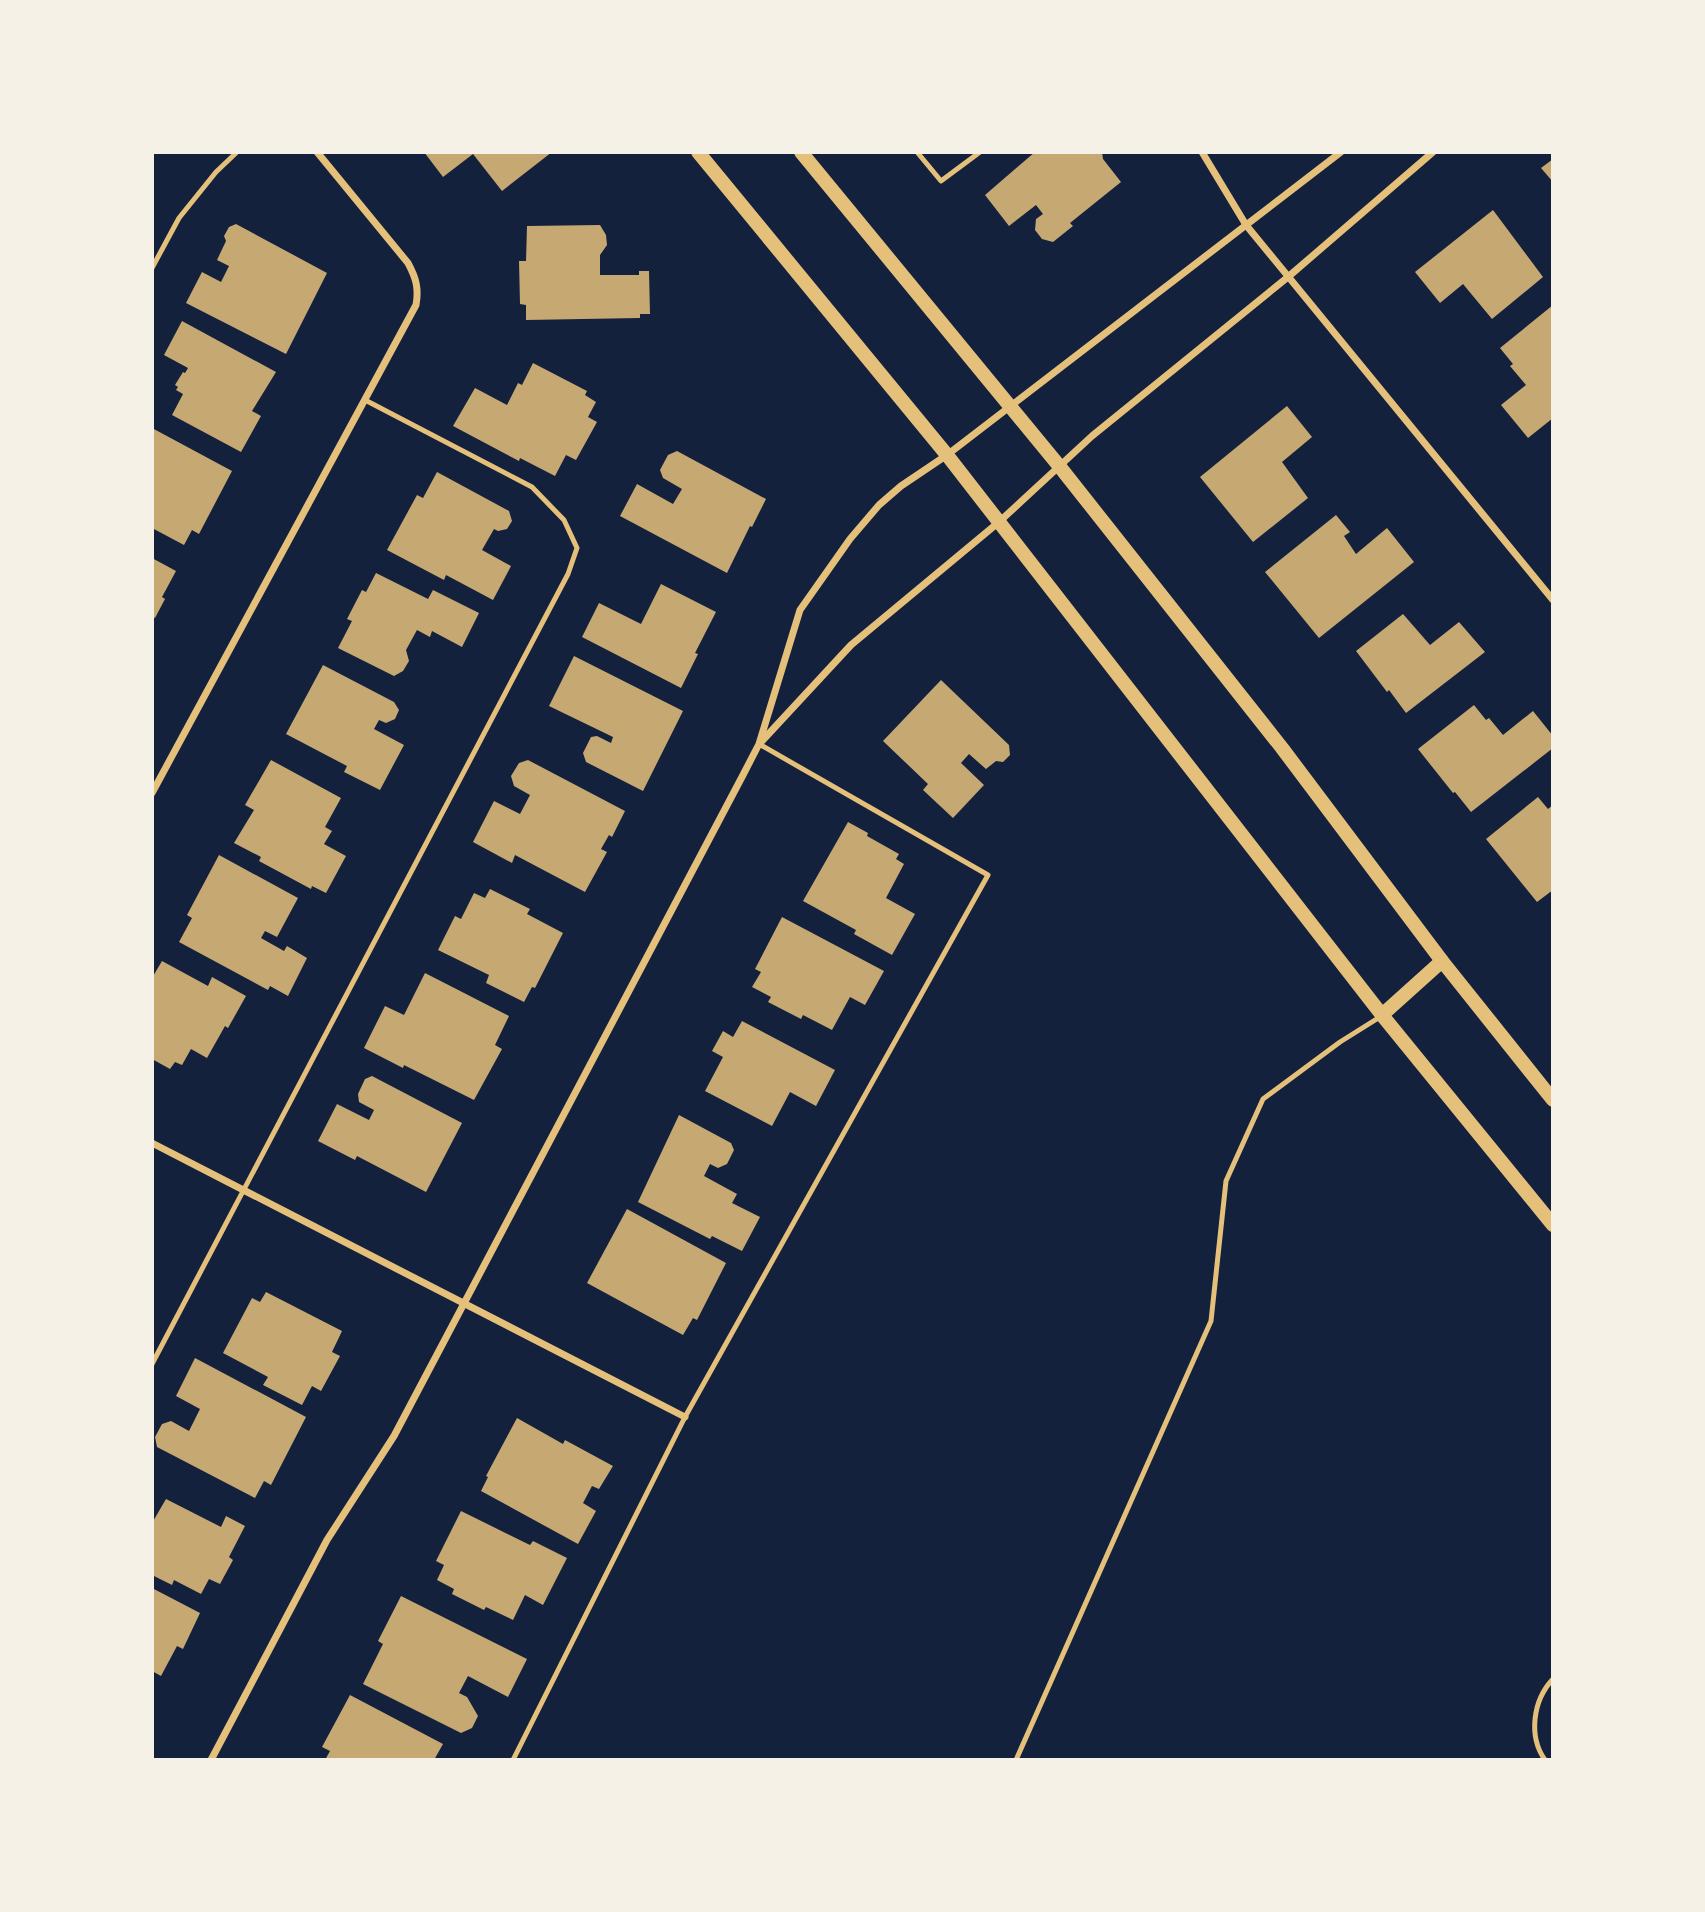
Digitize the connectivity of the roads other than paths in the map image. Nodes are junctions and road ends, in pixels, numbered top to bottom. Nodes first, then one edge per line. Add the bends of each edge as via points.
1 (237, 152) edge
2 (317, 152) edge
3 (698, 152) edge
4 (801, 152) edge
5 (917, 152) edge
6 (979, 152) edge
7 (1202, 152) edge
8 (1341, 152) edge
9 (1433, 152) edge
10 (1246, 225) junction
11 (152, 268) edge
12 (1288, 277) junction
13 (365, 400) junction
14 (1011, 406) junction
15 (947, 455) junction
16 (1060, 467) junction
17 (999, 522) junction
18 (1553, 600) edge
19 (759, 744) junction
20 (152, 793) edge
21 (1442, 961) junction
22 (1382, 1015) junction
23 (1553, 1100) edge
24 (152, 1143) edge
25 (245, 1191) junction
26 (1553, 1224) edge
27 (464, 1303) junction
28 (152, 1364) edge
29 (685, 1417) junction
30 (1553, 1679) edge
31 (211, 1760) edge
32 (513, 1760) edge
33 (1016, 1760) edge
34 (1545, 1760) edge

1 - 11 lane via 179,219
2 - 13 street via 408,263 418,291 416,305
3 - 15 main road
4 - 14 main road
5 - 6 lane via 941,181
7 - 10 street
8 - 10 street
9 - 12 street
10 - 12 street
10 - 14 street
12 - 16 street
12 - 18 street
13 - 20 street
13 - 25 lane via 532,487 564,520 577,548 568,574
14 - 15 street
14 - 16 main road
15 - 17 main road
15 - 19 street via 879,505 800,610
16 - 17 street
16 - 21 main road via 1282,748
17 - 19 street via 851,645
17 - 22 main road
19 - 27 street
19 - 29 lane via 988,875
21 - 22 main road
21 - 23 main road
22 - 26 main road
22 - 33 lane via 1263,1099 1226,1181 1211,1321
24 - 25 street
25 - 27 street
25 - 28 lane
27 - 29 street
27 - 31 street via 394,1436 327,1540
29 - 32 lane
30 - 34 lane via 1537,1705 1535,1731

